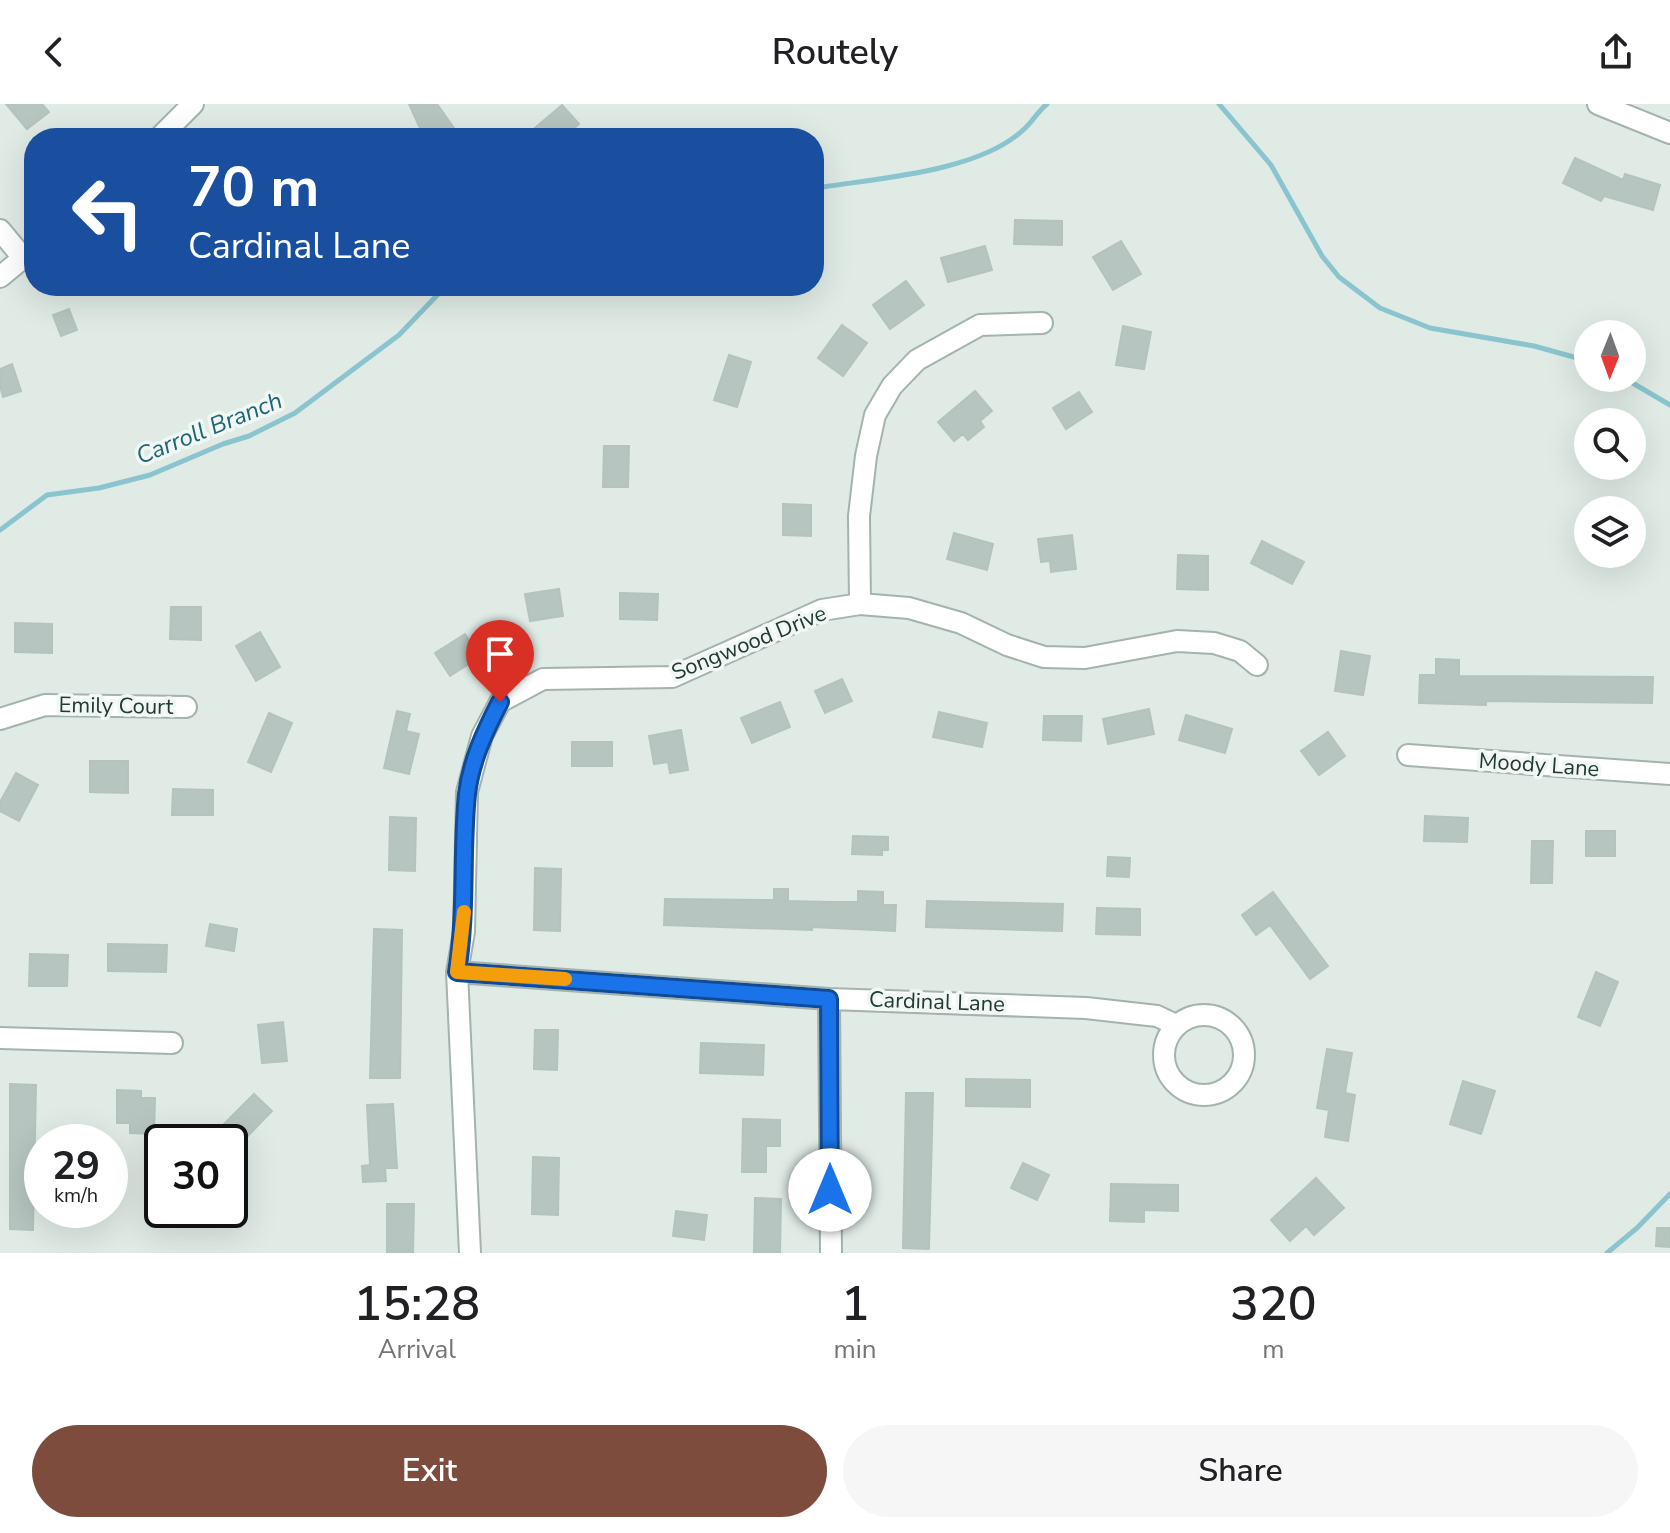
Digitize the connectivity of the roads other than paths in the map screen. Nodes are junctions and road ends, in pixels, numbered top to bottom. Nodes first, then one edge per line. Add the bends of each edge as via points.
1 (193, 104) edge
2 (1598, 104) edge
3 (169, 128) edge
4 (1669, 131) edge
5 (0, 230) edge
6 (24, 250) edge
7 (24, 258) edge
8 (0, 277) edge
9 (1042, 323) dead end
10 (860, 604) junction
11 (1257, 665) dead end
12 (186, 707) dead end
13 (0, 719) edge
14 (1408, 755) dead end
15 (1670, 774) edge
16 (457, 972) junction
17 (829, 999) junction
18 (1176, 1025) junction
19 (0, 1038) edge
20 (172, 1043) dead end
21 (470, 1253) edge
22 (831, 1253) edge

1 - 3 street
2 - 4 street
5 - 6 street
7 - 8 street
9 - 10 street via 980,325 917,360 892,386 875,415 866,456 859,516
10 - 11 street, Songwood Drive via 909,608 1044,657 1085,658 1177,641 1214,643 1240,651
10 - 16 street, Songwood Drive via 822,610 672,677 543,679 500,702 482,736 467,792 464,932
12 - 13 street, Emily Court via 45,705
14 - 15 street, Moody Lane
16 - 17 street, Cardinal Lane
16 - 21 street, Songwood Drive
17 - 18 street, Cardinal Lane via 1086,1008 1157,1016
17 - 22 street
18 - 18 street via 1200,1014 1213,1015 1236,1029 1245,1054 1237,1079 1202,1096 1177,1086 1168,1075 1163,1049
19 - 20 street

